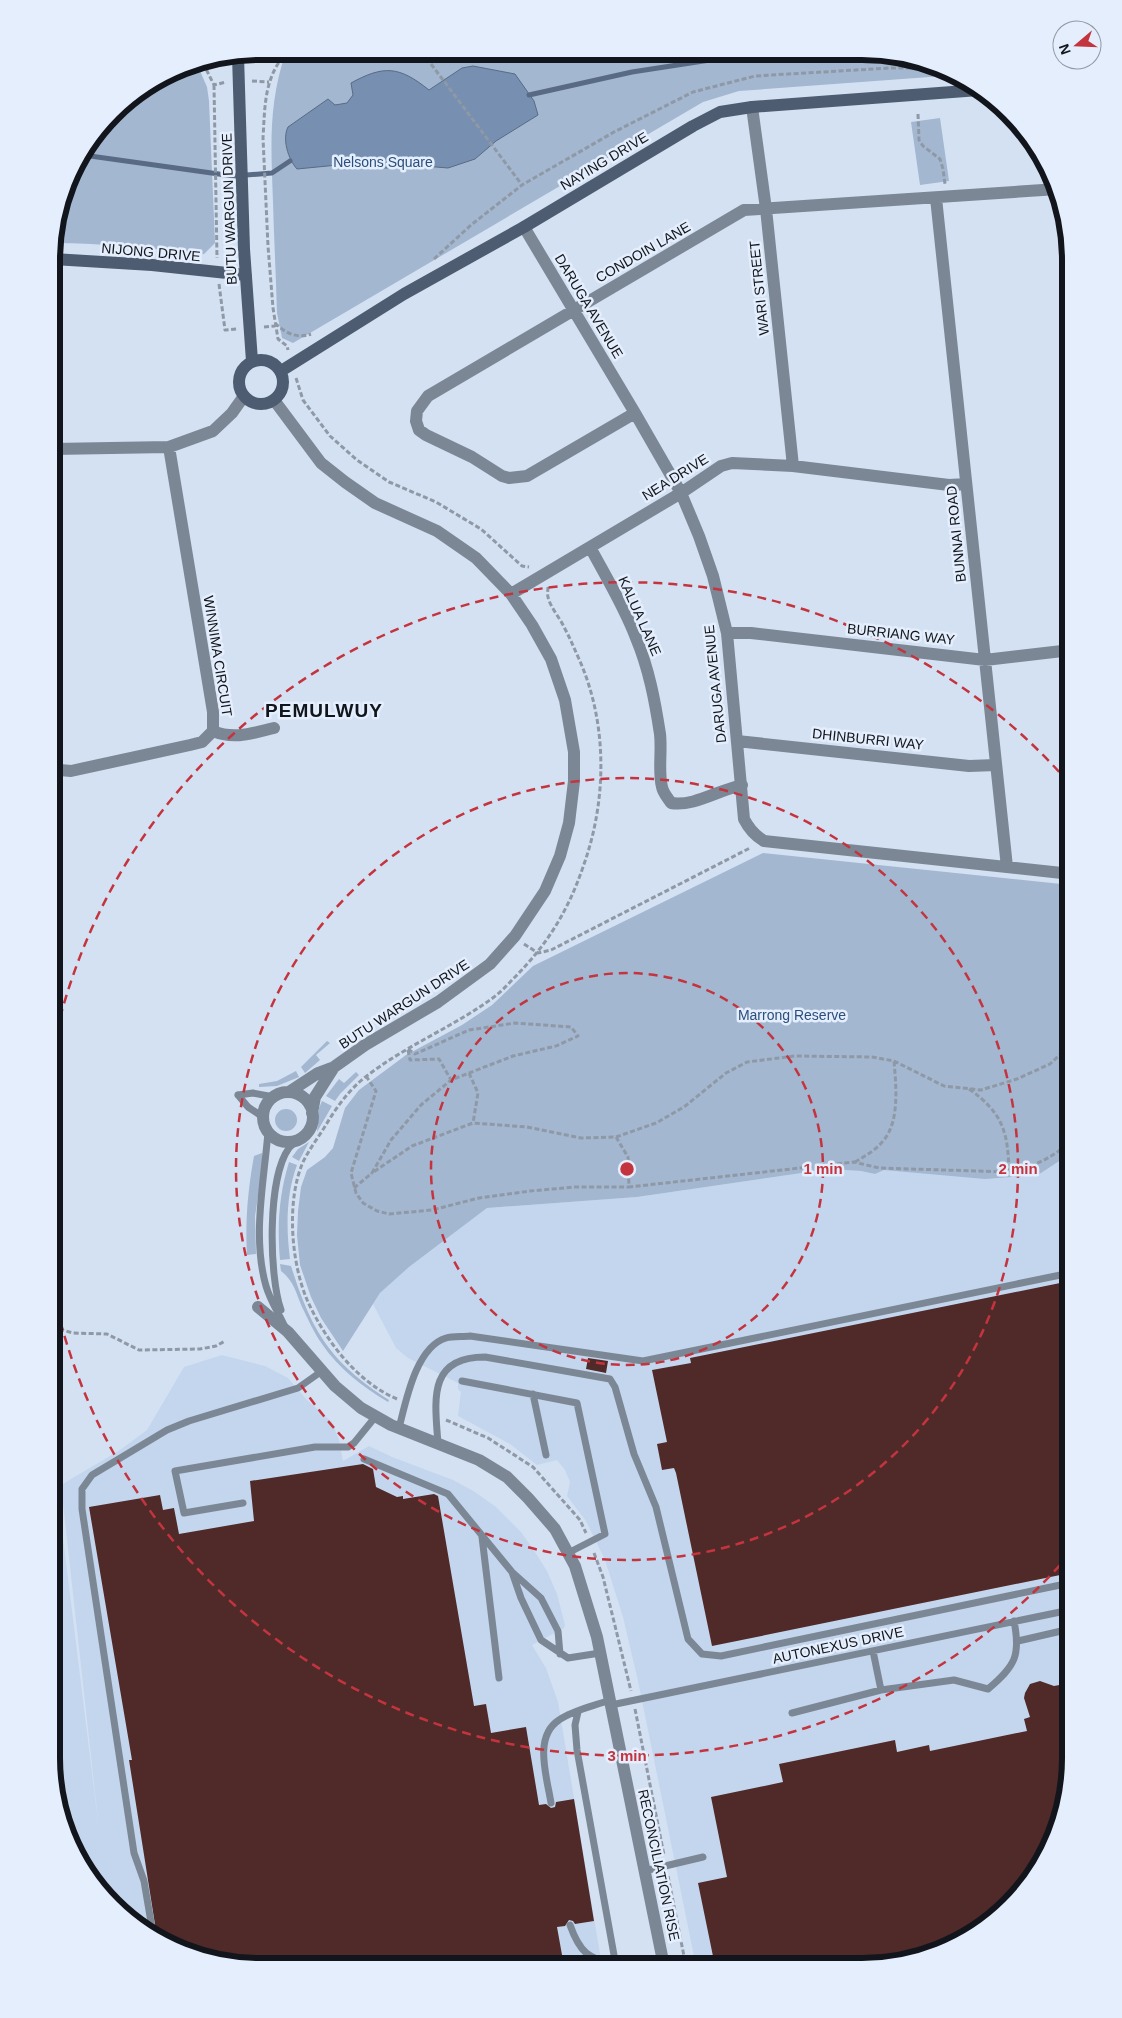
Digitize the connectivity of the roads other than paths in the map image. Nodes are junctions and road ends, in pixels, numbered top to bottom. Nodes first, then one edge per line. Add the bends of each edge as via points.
1 (238, 61) edge
2 (968, 91) edge
3 (752, 107) junction
4 (1049, 190) edge
5 (936, 198) junction
6 (766, 209) junction
7 (524, 227) junction
8 (60, 259) edge
9 (246, 275) junction
10 (574, 310) junction
11 (252, 361) junction
12 (281, 371) junction
13 (244, 396) junction
14 (274, 400) junction
15 (635, 413) junction
16 (169, 447) junction
17 (60, 449) edge
18 (793, 466) junction
19 (966, 484) junction
20 (681, 493) junction
21 (590, 546) junction
22 (511, 594) junction
23 (727, 632) junction
24 (1062, 651) edge
25 (985, 660) junction
26 (274, 728) dead end
27 (213, 731) junction
28 (737, 741) junction
29 (996, 765) junction
30 (60, 770) edge
31 (742, 785) junction
32 (1007, 867) junction
33 (1062, 873) edge
34 (334, 1067) junction
35 (289, 1092) junction
36 (274, 1096) junction
37 (312, 1113) junction
38 (263, 1117) junction
39 (268, 1132) junction
40 (297, 1140) junction
41 (1062, 1275) edge
42 (258, 1308) dead end
43 (288, 1332) junction
44 (322, 1371) junction
45 (462, 1381) dead end
46 (533, 1394) junction
47 (376, 1416) junction
48 (399, 1428) junction
49 (438, 1444) junction
50 (546, 1455) dead end
51 (364, 1459) dead end
52 (243, 1502) dead end
53 (482, 1535) junction
54 (568, 1553) junction
55 (512, 1572) junction
56 (1062, 1584) edge
57 (1062, 1612) edge
58 (1014, 1621) junction
59 (1062, 1632) edge
60 (1018, 1641) junction
61 (873, 1651) junction
62 (600, 1653) junction
63 (560, 1654) junction
64 (499, 1678) dead end
65 (881, 1690) junction
66 (610, 1703) junction
67 (578, 1712) junction
68 (792, 1714) dead end
69 (550, 1803) dead end
70 (703, 1857) dead end
71 (644, 1871) junction
72 (570, 1925) dead end
73 (152, 1926) edge
74 (594, 1958) edge
75 (615, 1958) edge
76 (662, 1958) edge

1 - 9 street, BUTU WARGUN DRIVE
2 - 3 street, NAYING DRIVE
3 - 6 street, WARI STREET
3 - 7 street, NAYING DRIVE via 720,112 693,126
4 - 5 street, CONDOIN LANE
5 - 6 street, CONDOIN LANE
5 - 19 street, BUNNAI ROAD
6 - 10 street, CONDOIN LANE via 744,210
6 - 18 street, WARI STREET
7 - 10 street, DARUGA AVENUE
7 - 12 street, NAYING DRIVE via 404,294
8 - 9 street, NIJONG DRIVE
9 - 11 street, BUTU WARGUN DRIVE
10 - 15 street, DARUGA AVENUE
10 - 15 street, CONDOIN LANE via 428,396 417,411 419,430 502,476 518,478 527,476
11 - 12 street via 268,360
11 - 13 street via 241,372 240,388
12 - 14 street via 283,387
13 - 14 street via 258,404
13 - 16 street via 232,413 212,431
14 - 22 street, BUTU WARGUN DRIVE via 321,463 375,503 437,531 476,558
15 - 20 street, DARUGA AVENUE
16 - 17 street
16 - 27 street, WINNIMA CIRCUIT via 213,712
18 - 19 street, NEA DRIVE via 949,485
18 - 20 street, NEA DRIVE via 732,463 721,466
19 - 25 street, BUNNAI ROAD
20 - 21 street, NEA DRIVE
20 - 23 street, DARUGA AVENUE via 707,560
21 - 22 street, NEA DRIVE
21 - 31 street, KALUA LANE via 620,602 647,671 655,701 662,787 666,796 671,803 688,804
22 - 34 street, BUTU WARGUN DRIVE via 551,659 565,700 574,752 574,781 569,823 560,856 540,898 516,936 490,964 438,1002
23 - 25 street, BURRIANG WAY
23 - 28 street, DARUGA AVENUE
24 - 25 street, BURRIANG WAY
25 - 29 street, BUNNAI ROAD
26 - 27 street via 236,736
27 - 30 street, WINNIMA CIRCUIT via 202,742 70,772
28 - 29 street, DHINBURRI WAY via 969,766
28 - 31 street, DARUGA AVENUE
29 - 32 street, BUNNAI ROAD
31 - 32 street, DARUGA AVENUE via 744,819 756,837 764,840
32 - 33 street
34 - 35 street, BUTU WARGUN DRIVE via 318,1073
34 - 37 street, BUTU WARGUN DRIVE via 315,1098
35 - 36 street, BUTU WARGUN DRIVE
35 - 37 street via 304,1099
36 - 38 street via 268,1102
36 - 38 lane via 238,1094 248,1107
37 - 40 street, BUTU WARGUN DRIVE via 310,1129
38 - 39 street
39 - 40 street via 281,1142
39 - 43 lane via 260,1226 261,1256 266,1286
40 - 43 lane via 289,1149 277,1181 272,1228 276,1298
41 - 48 lane via 644,1361 470,1336 446,1338 429,1349 419,1364
42 - 43 street, RECONCILIATION RISE
43 - 44 street, RECONCILIATION RISE
44 - 47 street, RECONCILIATION RISE via 361,1408
44 - 73 lane via 298,1388 167,1430 92,1475 82,1489 82,1509 134,1853 144,1881
45 - 46 lane
46 - 50 lane
46 - 54 lane via 577,1403 605,1534
47 - 48 street, RECONCILIATION RISE
47 - 52 lane via 348,1447 315,1448 175,1471 184,1513
48 - 49 street, RECONCILIATION RISE
49 - 54 street, RECONCILIATION RISE via 479,1460 507,1478 555,1529
49 - 56 lane via 435,1400 442,1375 452,1363 467,1357 485,1357 610,1379 615,1386 634,1454 656,1507 688,1639 702,1654 721,1656
51 - 53 lane via 448,1494
53 - 55 lane
53 - 64 lane
54 - 62 street, RECONCILIATION RISE via 588,1603
55 - 63 lane via 541,1640
55 - 63 lane via 541,1598 558,1631
57 - 58 lane, AUTONEXUS DRIVE
58 - 60 lane
58 - 61 lane, AUTONEXUS DRIVE
59 - 60 lane
60 - 65 lane via 1015,1660 988,1689 954,1680
61 - 65 lane
61 - 66 lane, AUTONEXUS DRIVE
62 - 63 lane via 568,1658
62 - 66 street, RECONCILIATION RISE
65 - 68 lane
66 - 67 lane, AUTONEXUS DRIVE
66 - 71 street, RECONCILIATION RISE
67 - 69 lane, AUTONEXUS DRIVE via 560,1718 550,1727 543,1745
67 - 75 lane via 575,1725 577,1750
70 - 71 lane
71 - 76 street, RECONCILIATION RISE
72 - 74 lane via 576,1940 588,1956

